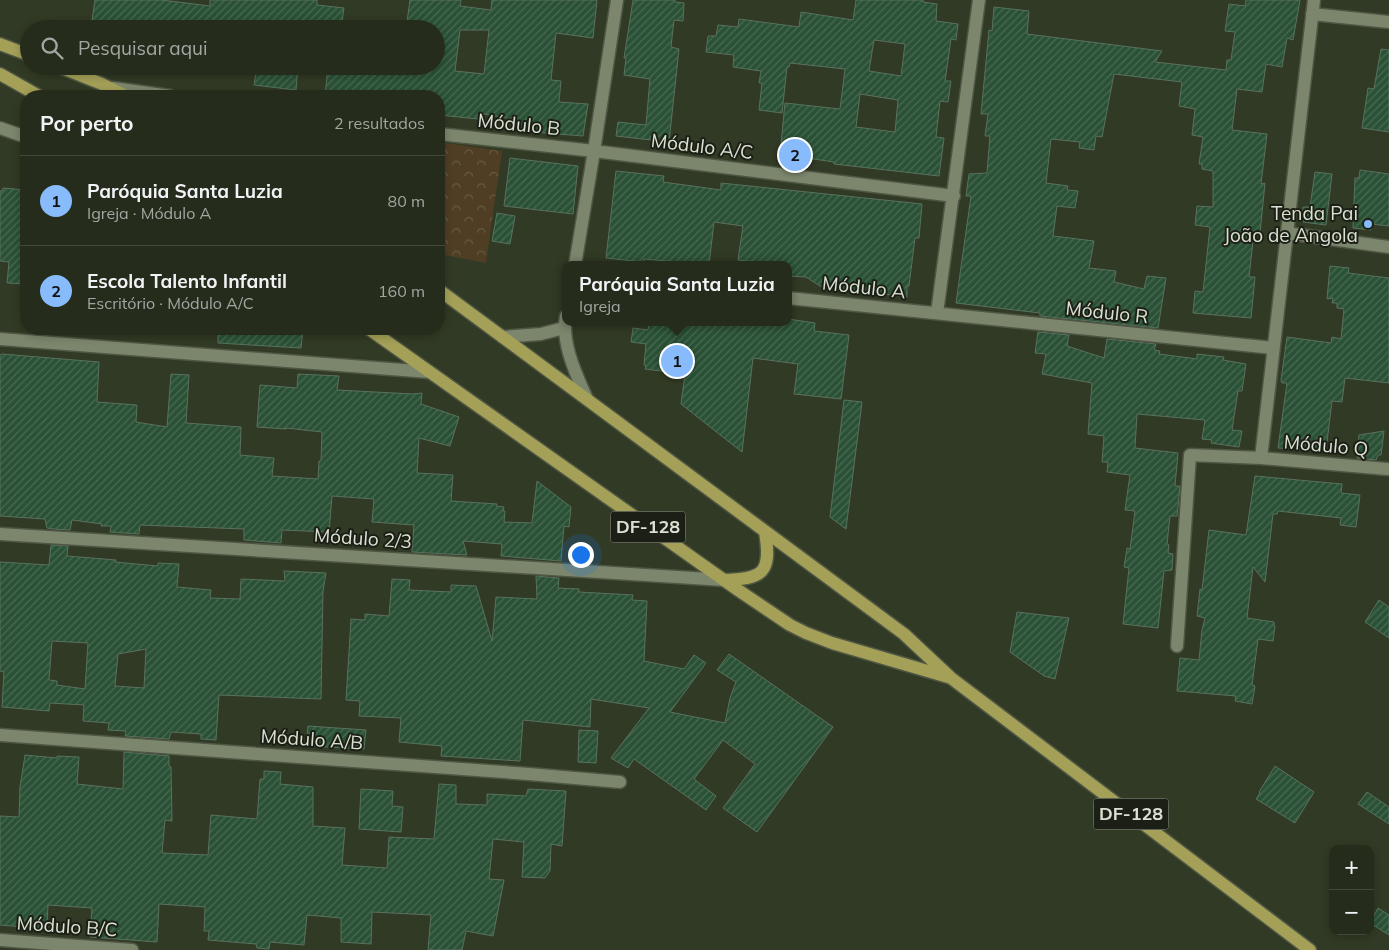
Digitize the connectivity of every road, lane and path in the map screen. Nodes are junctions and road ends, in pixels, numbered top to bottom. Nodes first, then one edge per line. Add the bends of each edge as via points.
1 (617, 0) edge
2 (980, 0) edge
3 (1314, 0) edge
4 (1312, 14) junction
5 (1389, 22) edge
6 (0, 44) edge
7 (20, 52) edge
8 (0, 74) edge
9 (79, 75) edge
10 (110, 88) junction
11 (28, 90) edge
12 (114, 90) edge
13 (125, 90) edge
14 (0, 128) edge
15 (20, 135) edge
16 (445, 135) edge
17 (594, 151) junction
18 (954, 196) junction
19 (1286, 233) junction
20 (1389, 247) edge
21 (576, 261) edge
22 (445, 294) edge
23 (792, 298) edge
24 (937, 314) junction
25 (562, 324) edge
26 (566, 326) edge
27 (377, 335) edge
28 (503, 338) junction
29 (0, 339) edge
30 (1273, 348) junction
31 (429, 372) junction
32 (587, 399) junction
33 (1261, 458) junction
34 (1387, 469) dead end
35 (765, 532) junction
36 (0, 534) edge
37 (724, 580) junction
38 (1178, 646) dead end
39 (951, 678) junction
40 (0, 735) edge
41 (620, 782) dead end
42 (0, 940) edge
43 (132, 950) edge
44 (1310, 950) edge

1 - 17 street
2 - 18 street
3 - 4 street
4 - 5 street
4 - 19 street
6 - 7 main road
8 - 11 main road
9 - 10 main road
10 - 12 main road
10 - 13 street
14 - 15 street
16 - 17 street, Módulo B
17 - 18 street, Módulo A/C
17 - 21 street
18 - 24 street
19 - 20 street
19 - 30 street
22 - 28 main road, DF-128 / DF-128
23 - 24 street, Módulo A
24 - 30 street, Módulo R
25 - 28 street via 541,334
26 - 32 street via 572,362
27 - 31 main road, DF-128 / DF-128
28 - 32 main road, DF-128 / DF-128
29 - 31 street
30 - 33 street
31 - 37 main road, DF-128 / DF-128
32 - 35 main road, DF-128 / DF-128
33 - 34 street, Módulo Q
33 - 38 street via 1190,455
35 - 37 main road via 769,552 766,565 758,575
35 - 39 main road, DF-128 / DF-128 via 904,634
36 - 37 street, Módulo 2/3
37 - 39 main road, DF-128 / DF-128 via 806,633 832,644
39 - 44 main road, DF-128 / DF-128
40 - 41 street, Módulo A/B
42 - 43 street, Módulo B/C

